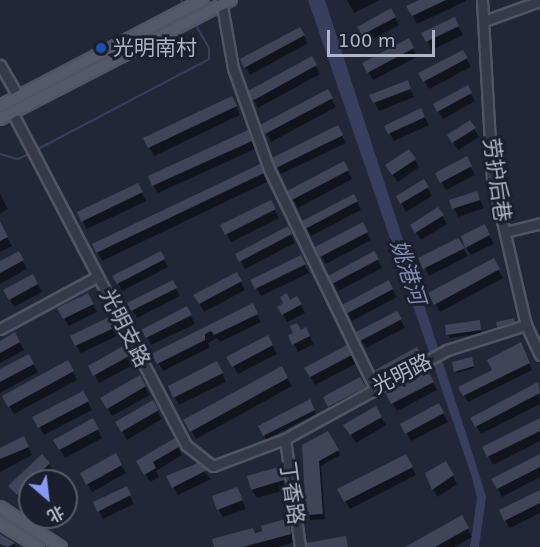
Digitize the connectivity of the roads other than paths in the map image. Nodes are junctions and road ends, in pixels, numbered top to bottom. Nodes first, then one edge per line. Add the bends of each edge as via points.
1 (203, 0) edge
2 (482, 0) edge
3 (540, 1) edge
4 (221, 2) edge
5 (484, 21) junction
6 (0, 65) edge
7 (18, 96) junction
8 (0, 106) edge
9 (12, 112) junction
10 (0, 119) edge
11 (540, 223) edge
12 (505, 232) junction
13 (98, 276) junction
14 (526, 325) junction
15 (0, 329) edge
16 (540, 355) edge
17 (375, 388) junction
18 (285, 439) junction
19 (0, 507) edge
20 (0, 523) edge
21 (38, 547) edge
22 (62, 547) edge
23 (300, 547) edge

1 - 7 main road
2 - 5 street, 劳护后巷
3 - 5 street
4 - 9 main road
4 - 17 street via 233,68 269,169
5 - 12 street, 劳护后巷 via 492,177
6 - 7 street
7 - 8 main road
9 - 10 main road
9 - 13 street, 光明支路
11 - 12 street
12 - 14 street, 劳护后巷
13 - 15 street
13 - 18 street, 光明支路 via 186,445 213,466
14 - 16 street, 劳护后巷
14 - 17 street, 光明路 via 447,350
17 - 18 street, 光明路
18 - 23 street, 丁香路
19 - 22 main road
20 - 21 main road

